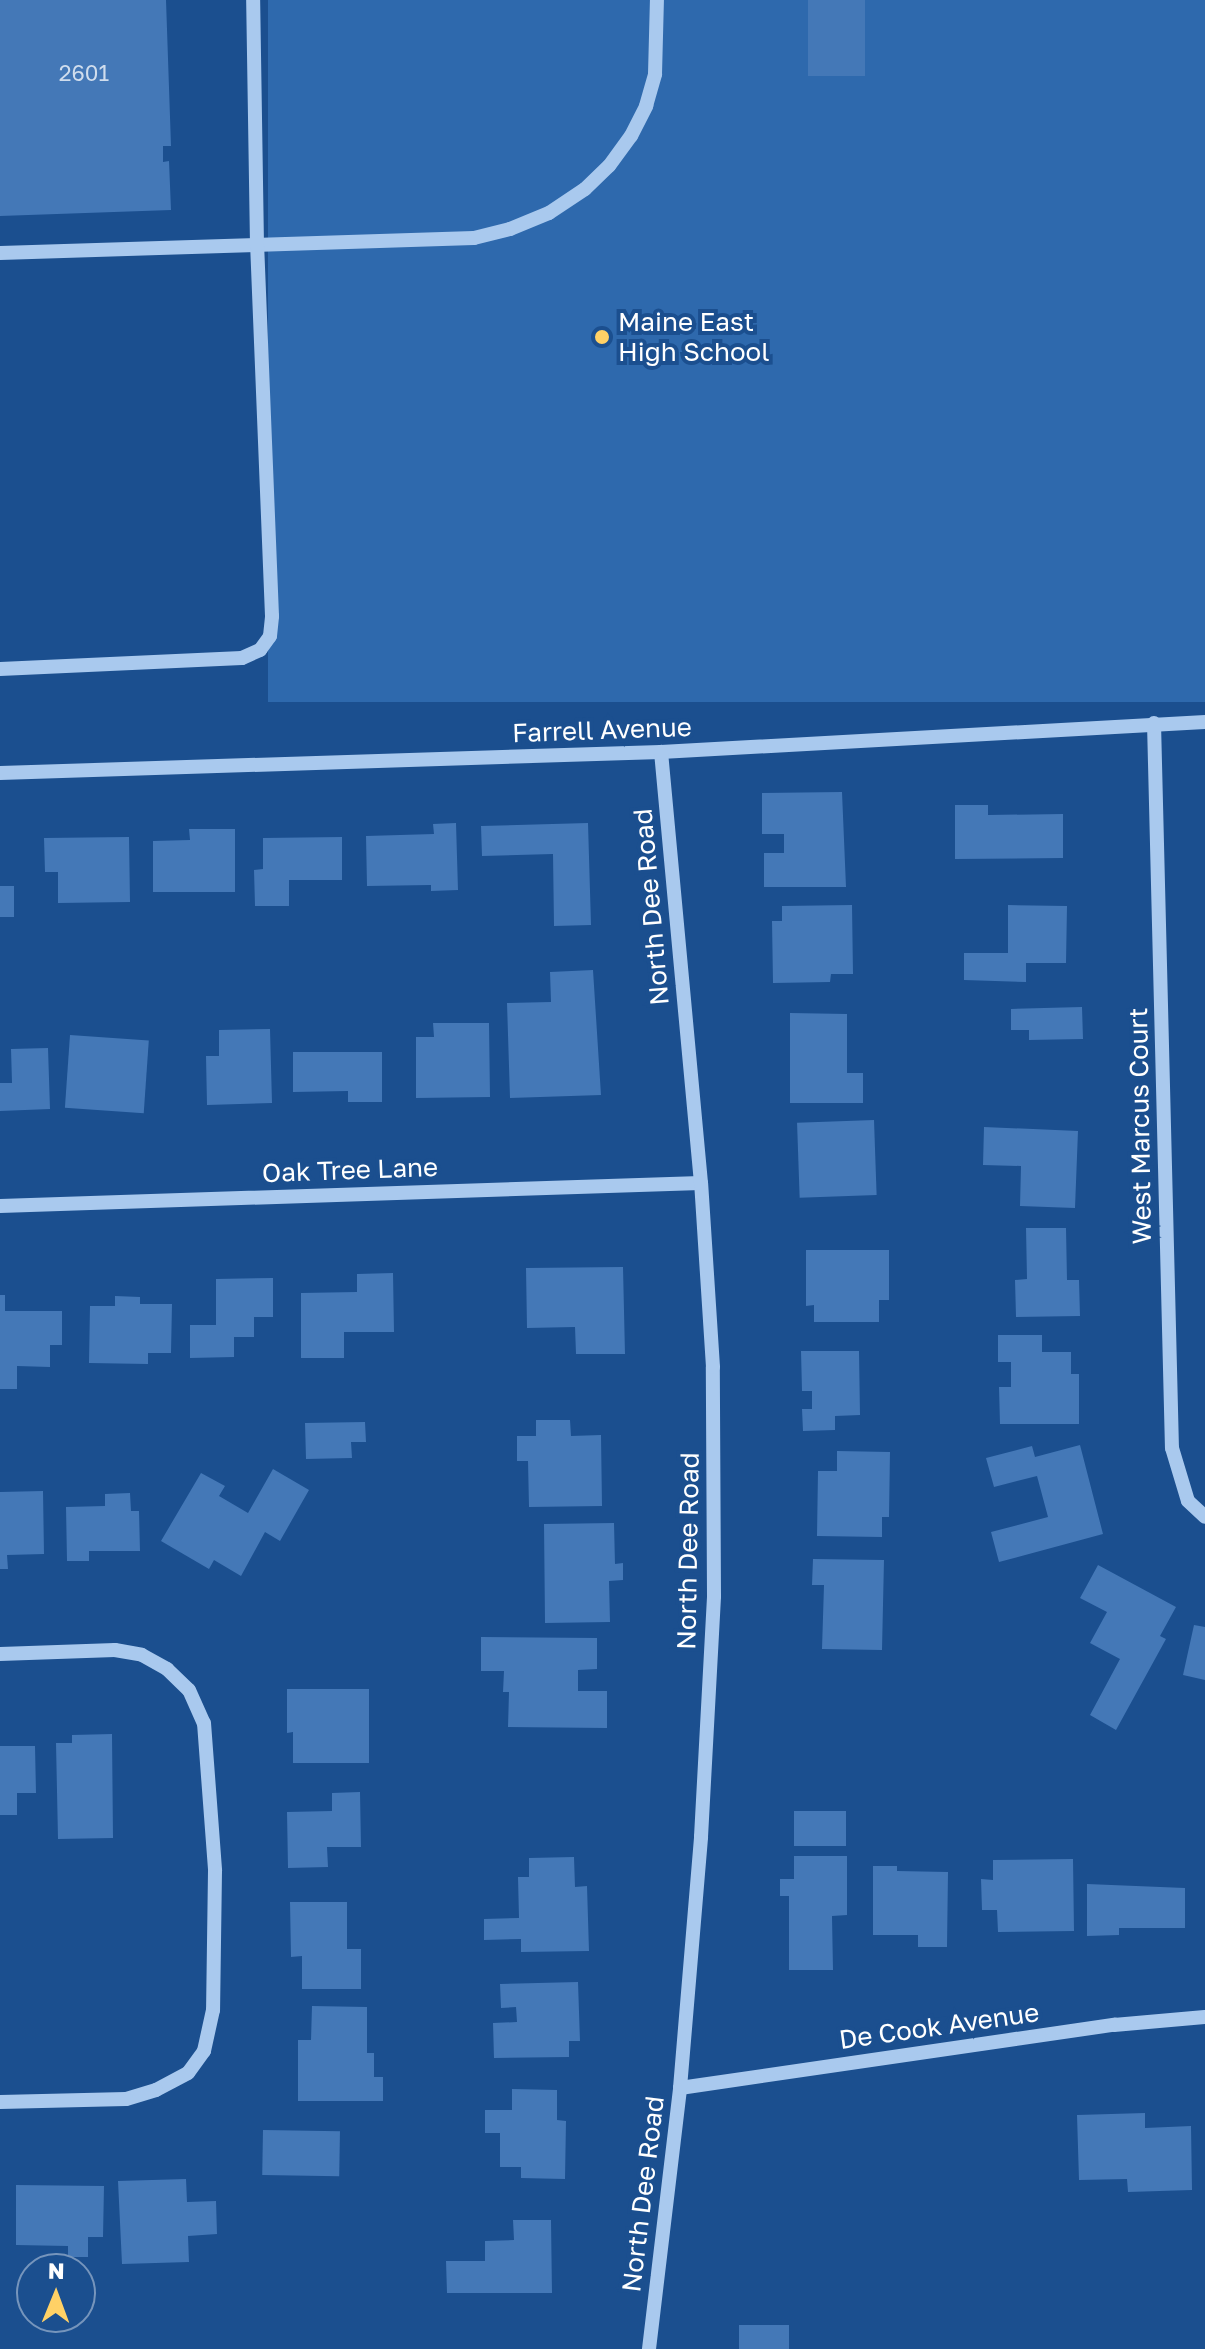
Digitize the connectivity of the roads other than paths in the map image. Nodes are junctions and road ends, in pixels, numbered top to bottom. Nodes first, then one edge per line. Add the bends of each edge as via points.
1 (253, 0) edge
2 (657, 0) edge
3 (257, 245) junction
4 (0, 253) edge
5 (0, 669) edge
6 (1205, 722) edge
7 (1154, 723) junction
8 (661, 752) junction
9 (0, 773) edge
10 (701, 1183) junction
11 (0, 1206) edge
12 (1205, 1517) edge
13 (0, 1654) edge
14 (1205, 2017) edge
15 (680, 2088) junction
16 (0, 2102) edge
17 (649, 2349) edge

1 - 3 street
2 - 3 street via 655,74 631,136 593,181 549,213 474,238
3 - 4 street
3 - 5 street via 270,636 260,650 242,658
6 - 7 street, Farrell Avenue
7 - 8 street, Farrell Avenue
7 - 12 street, West Marcus Court via 1172,1448 1188,1501
8 - 9 street, Farrell Avenue
8 - 10 street, North Dee Road
10 - 11 street, Oak Tree Lane
10 - 15 street, North Dee Road via 713,1367 714,1596
13 - 16 street via 115,1650 142,1655 189,1690 204,1723 215,1871 213,2010 204,2051 188,2073 126,2099
14 - 15 street, De Cook Avenue via 1114,2025
15 - 17 street, North Dee Road

